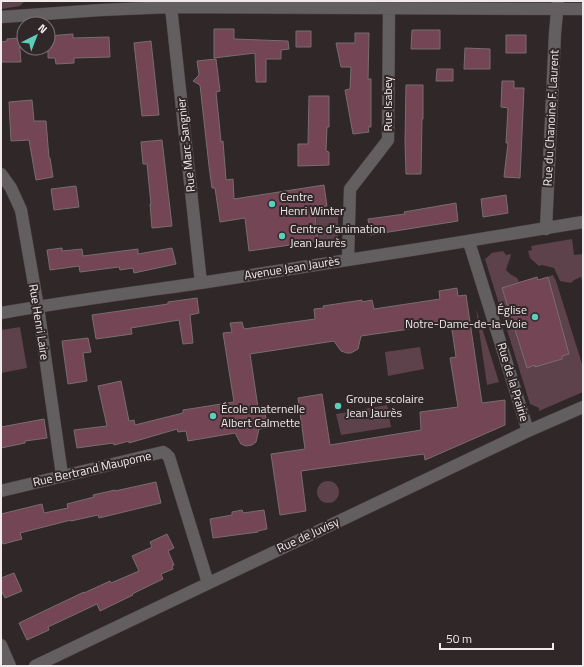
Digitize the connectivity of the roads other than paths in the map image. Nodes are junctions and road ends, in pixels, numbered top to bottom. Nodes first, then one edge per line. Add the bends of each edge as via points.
1 (293, 4) edge
2 (558, 5) edge
3 (171, 7) junction
4 (388, 8) junction
5 (583, 9) edge
6 (1, 16) edge
7 (1, 174) edge
8 (583, 222) edge
9 (546, 228) junction
10 (469, 242) junction
11 (348, 259) junction
12 (201, 283) junction
13 (38, 307) junction
14 (1, 314) edge
15 (583, 407) edge
16 (528, 431) junction
17 (62, 475) junction
18 (1, 491) edge
19 (208, 583) junction
20 (1, 645) edge
21 (10, 666) edge
22 (34, 666) edge

1 - 3 street
1 - 4 street
2 - 4 street
2 - 5 street
2 - 9 street, Rue du Chanoine F. Laurent
3 - 6 street
3 - 12 street, Rue Marc Sangnier
4 - 11 street, Rue Isabey via 388,140 350,189
7 - 13 street, Rue Henri Laire via 21,210
8 - 9 street, Avenue Jean Jaurès
9 - 10 street, Avenue Jean Jaurès
10 - 11 street, Avenue Jean Jaurès
10 - 16 street, Rue de la Prairie
11 - 12 street, Avenue Jean Jaurès
12 - 13 street, Avenue Jean Jaurès
13 - 14 street, Avenue Jean Jaurès
13 - 17 street, Rue Henri Laire
15 - 16 street, Rue de Juvisy
16 - 19 street, Rue de Juvisy
17 - 18 street, Rue Bertrand Maupome
17 - 19 street, Rue Bertrand Maupome via 163,452 166,454
19 - 22 street, Rue de Juvisy
20 - 21 street

